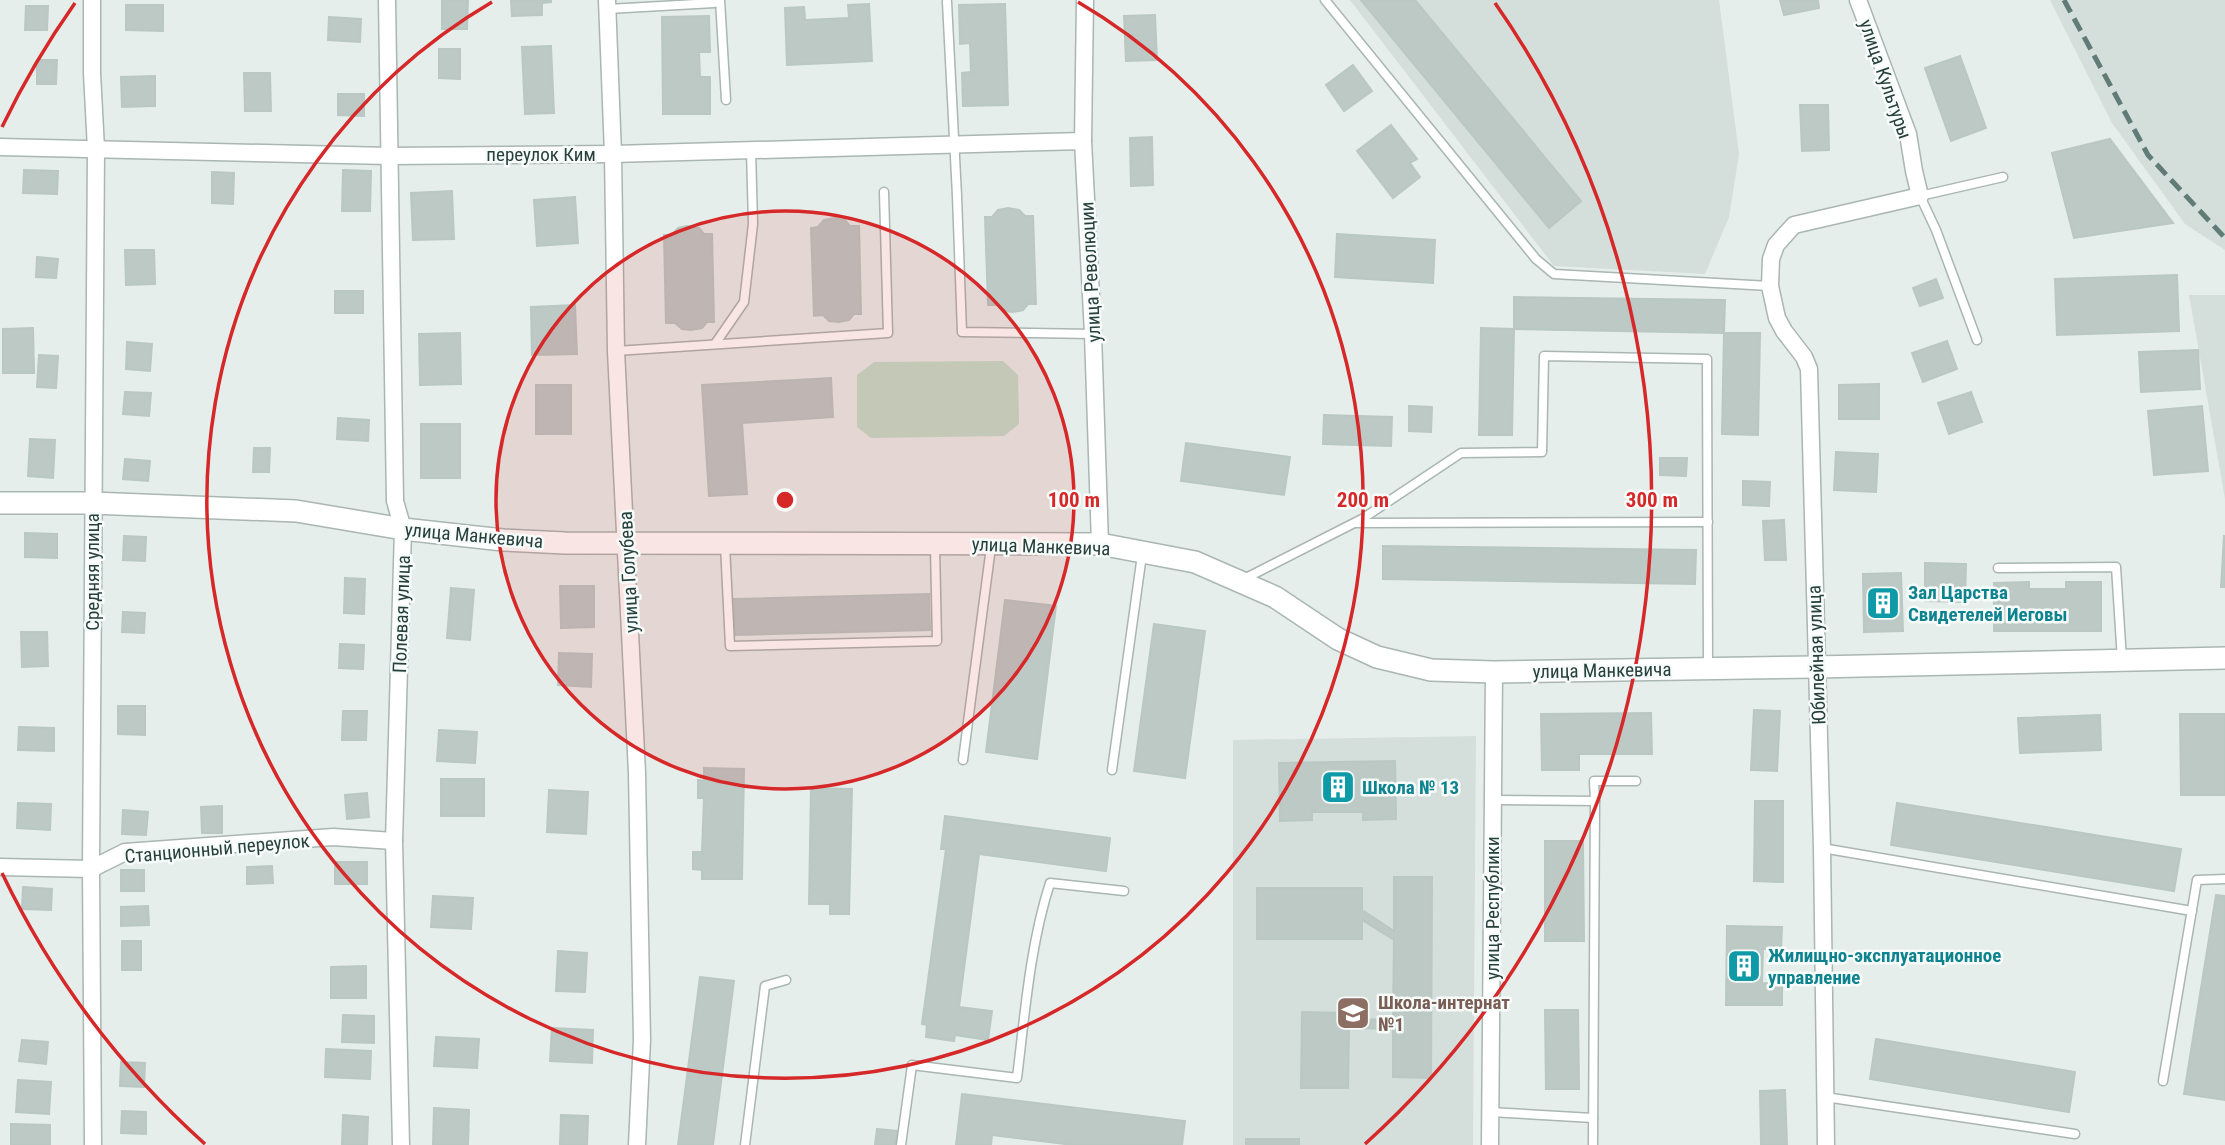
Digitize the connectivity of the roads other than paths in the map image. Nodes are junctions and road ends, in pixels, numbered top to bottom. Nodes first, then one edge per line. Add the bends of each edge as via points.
1 (92, 0) edge
2 (387, 0) edge
3 (718, 0) edge
4 (1085, 0) edge
5 (1325, 0) edge
6 (1858, 0) edge
7 (947, 2) edge
8 (608, 4) edge
9 (726, 100) dead end
10 (1083, 141) junction
11 (955, 145) junction
12 (0, 147) edge
13 (96, 149) junction
14 (751, 150) junction
15 (613, 154) junction
16 (388, 156) junction
17 (2003, 177) dead end
18 (884, 192) dead end
19 (1920, 196) junction
20 (1770, 286) junction
21 (1093, 334) junction
22 (1977, 340) dead end
23 (715, 344) junction
24 (616, 351) junction
25 (0, 503) edge
26 (92, 503) junction
27 (1707, 522) junction
28 (1353, 523) junction
29 (403, 529) junction
30 (626, 542) junction
31 (725, 542) junction
32 (935, 544) junction
33 (992, 544) junction
34 (1100, 544) junction
35 (1142, 552) junction
36 (1998, 568) dead end
37 (1239, 581) junction
38 (2225, 658) edge
39 (2123, 660) junction
40 (1816, 667) junction
41 (1708, 668) junction
42 (1494, 671) junction
43 (963, 760) dead end
44 (1112, 770) dead end
45 (1636, 781) dead end
46 (1493, 800) junction
47 (1595, 801) junction
48 (394, 841) junction
49 (1822, 848) junction
50 (0, 867) edge
51 (91, 869) junction
52 (2225, 880) edge
53 (1124, 891) dead end
54 (2192, 911) junction
55 (786, 980) dead end
56 (2163, 1081) dead end
57 (1825, 1097) junction
58 (1490, 1112) junction
59 (1593, 1118) junction
60 (2074, 1134) dead end
61 (93, 1145) edge
62 (401, 1145) edge
63 (637, 1145) edge
64 (745, 1145) edge
65 (901, 1145) edge
66 (1490, 1145) edge
67 (1593, 1145) edge
68 (1826, 1145) edge

1 - 13 street, Средняя улица
2 - 16 street, Полевая улица
3 - 8 lane
3 - 9 lane
4 - 10 street, улица Революции
5 - 20 lane via 1527,249 1554,274
6 - 19 street, улица Культуры via 1908,134
7 - 11 lane
8 - 15 street, улица Голубева
10 - 11 street, переулок Ким
10 - 21 street, улица Революции
11 - 14 street, переулок Ким
11 - 21 lane via 962,332
12 - 13 street, переулок Ким
13 - 16 street, переулок Ким
13 - 26 street, Средняя улица
14 - 15 street, переулок Ким
14 - 23 lane via 753,224 744,302
15 - 16 street, переулок Ким
15 - 24 street, улица Голубева
16 - 29 street, Полевая улица via 395,502
17 - 19 lane
18 - 23 lane via 888,332
19 - 20 street, Юбилейная улица via 1794,225 1776,245
19 - 22 lane
20 - 40 street, Юбилейная улица via 1777,318 1808,369
21 - 34 street, улица Революции
23 - 24 lane
24 - 30 street, улица Голубева
25 - 26 street, улица Манкевича
26 - 29 street, улица Манкевича via 296,511
26 - 51 street, Средняя улица
27 - 28 lane
27 - 28 lane via 1707,359 1544,356 1542,452 1461,453
27 - 41 lane
28 - 37 lane
29 - 30 street, улица Манкевича via 503,540
29 - 48 street, Полевая улица
30 - 31 street, улица Манкевича
30 - 63 street, улица Голубева via 637,774 642,1040
31 - 32 street, улица Манкевича
31 - 32 lane via 730,646 937,641
32 - 33 street, улица Манкевича
33 - 34 street, улица Манкевича
33 - 43 lane
34 - 35 street, улица Манкевича
35 - 37 street, улица Манкевича via 1195,562
35 - 44 lane
36 - 39 lane via 2116,567
37 - 42 street, улица Манкевича via 1377,657 1431,670
38 - 39 street, улица Манкевича
39 - 40 street, улица Манкевича
40 - 41 street, улица Манкевича
40 - 49 street, Юбилейная улица
41 - 42 street, улица Манкевича
42 - 46 street, улица Республики
45 - 47 lane via 1594,781
46 - 47 lane
46 - 58 street, улица Республики
47 - 59 lane
48 - 51 street, Станционный переулок via 333,837 125,852
48 - 62 street, Полевая улица
49 - 54 lane
49 - 57 street, Юбилейная улица
50 - 51 street, Станционный переулок
51 - 61 street, Средняя улица
52 - 54 lane via 2197,880
53 - 65 lane via 1050,883 1030,977 1017,1078 912,1065
54 - 56 lane
55 - 64 lane via 765,986
57 - 60 lane
57 - 68 street, Юбилейная улица
58 - 59 lane
58 - 66 street, улица Республики
59 - 67 lane

